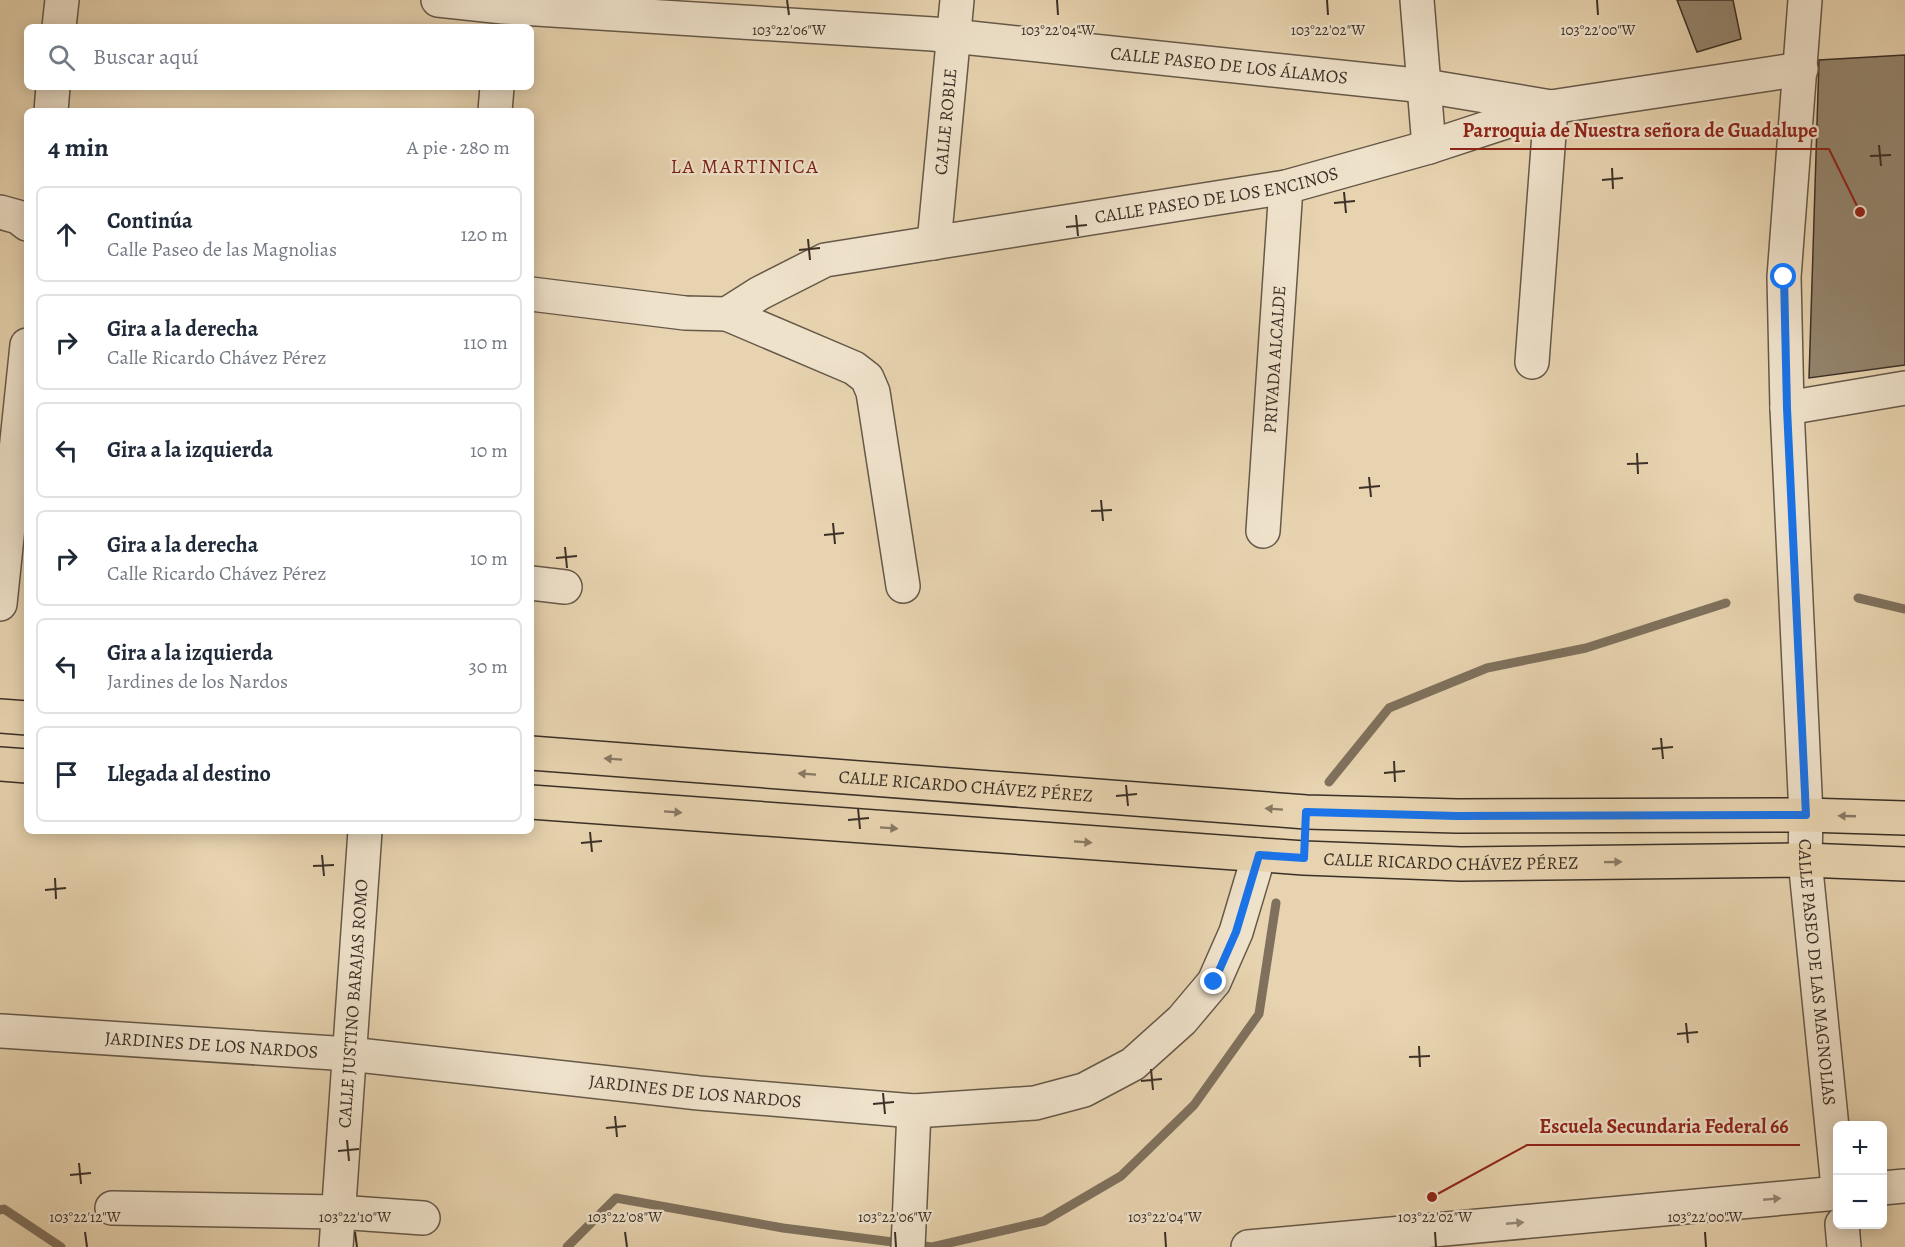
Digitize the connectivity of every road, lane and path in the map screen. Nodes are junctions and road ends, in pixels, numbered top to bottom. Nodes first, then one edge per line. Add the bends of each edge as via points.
1 (62, 0) edge
2 (438, 0) edge
3 (957, 0) edge
4 (1417, 0) edge
5 (1805, 0) edge
6 (503, 11) edge
7 (59, 24) edge
8 (954, 36) junction
9 (1801, 69) junction
10 (1425, 86) junction
11 (53, 90) edge
12 (496, 90) edge
13 (1551, 107) junction
14 (51, 108) edge
15 (495, 108) edge
16 (1429, 147) junction
17 (1286, 187) junction
18 (0, 212) edge
19 (24, 222) edge
20 (934, 243) junction
21 (534, 294) edge
22 (728, 314) junction
23 (24, 362) edge
24 (1532, 362) dead end
25 (1905, 388) edge
26 (1787, 408) junction
27 (8, 451) edge
28 (1263, 531) dead end
29 (534, 583) edge
30 (903, 586) dead end
31 (565, 587) dead end
32 (0, 604) edge
33 (0, 716) edge
34 (24, 718) edge
35 (534, 753) edge
36 (0, 764) edge
37 (24, 766) edge
38 (534, 802) edge
39 (1306, 812) junction
40 (1806, 815) junction
41 (1905, 818) edge
42 (365, 834) edge
43 (1259, 855) junction
44 (1304, 858) junction
45 (1805, 860) junction
46 (1905, 864) edge
47 (2, 1031) dead end
48 (349, 1054) junction
49 (914, 1111) junction
50 (1837, 1175) edge
51 (1905, 1186) edge
52 (1887, 1188) edge
53 (1833, 1193) edge
54 (112, 1208) dead end
55 (338, 1212) junction
56 (423, 1218) dead end
57 (1842, 1229) edge
58 (909, 1232) edge
59 (336, 1247) edge
60 (1248, 1247) edge
61 (1844, 1247) edge

1 - 7 street
2 - 6 street, CALLE PASEO DE LOS ÁLAMOS
3 - 8 street, CALLE ROBLE
4 - 10 street
5 - 9 street, CALLE PASEO DE LAS MAGNOLIAS
6 - 8 street, CALLE PASEO DE LOS ÁLAMOS
8 - 10 street, CALLE PASEO DE LOS ÁLAMOS
8 - 20 street, CALLE ROBLE
9 - 13 street, CALLE PASEO DE LOS ENCINOS
9 - 26 street, CALLE PASEO DE LAS MAGNOLIAS via 1784,277
10 - 13 street, CALLE PASEO DE LOS ÁLAMOS
10 - 16 street
11 - 14 street
12 - 15 street
13 - 16 street, CALLE PASEO DE LOS ENCINOS
13 - 24 street
16 - 17 street, CALLE PASEO DE LOS ENCINOS
17 - 20 street, CALLE PASEO DE LOS ENCINOS
17 - 28 street, PRIVADA ALCALDE
18 - 19 street
20 - 22 street, CALLE PASEO DE LOS ENCINOS via 825,260
21 - 22 street via 685,313
22 - 30 street via 854,368 867,378 873,392
23 - 27 street
25 - 26 street
26 - 40 street, CALLE PASEO DE LAS MAGNOLIAS
27 - 32 street
29 - 31 street
33 - 34 main road
39 -> 35 main road, CALLE RICARDO CHÁVEZ PÉREZ
36 - 37 main road
38 -> 43 main road, CALLE RICARDO CHÁVEZ PÉREZ
39 - 40 main road, CALLE RICARDO CHÁVEZ PÉREZ via 1457,816
39 - 44 main road
41 -> 40 main road, CALLE RICARDO CHÁVEZ PÉREZ
40 - 45 street, CALLE PASEO DE LAS MAGNOLIAS
42 - 48 street, CALLE JUSTINO BARAJAS ROMO
43 - 44 main road, CALLE RICARDO CHÁVEZ PÉREZ
43 - 49 street, JARDINES DE LOS NARDOS via 1236,932 1214,982 1182,1020 1133,1064 1084,1090 1035,1103
44 -> 45 main road, CALLE RICARDO CHÁVEZ PÉREZ via 1461,864
45 - 46 main road, CALLE RICARDO CHÁVEZ PÉREZ
45 - 50 street, CALLE PASEO DE LAS MAGNOLIAS
47 - 48 street, JARDINES DE LOS NARDOS
48 - 49 street, JARDINES DE LOS NARDOS via 699,1093
48 - 55 street, CALLE JUSTINO BARAJAS ROMO
49 - 58 street
51 - 52 street
60 -> 53 street
54 - 55 street
55 - 56 street
55 - 59 street, CALLE JUSTINO BARAJAS ROMO
57 - 61 street

